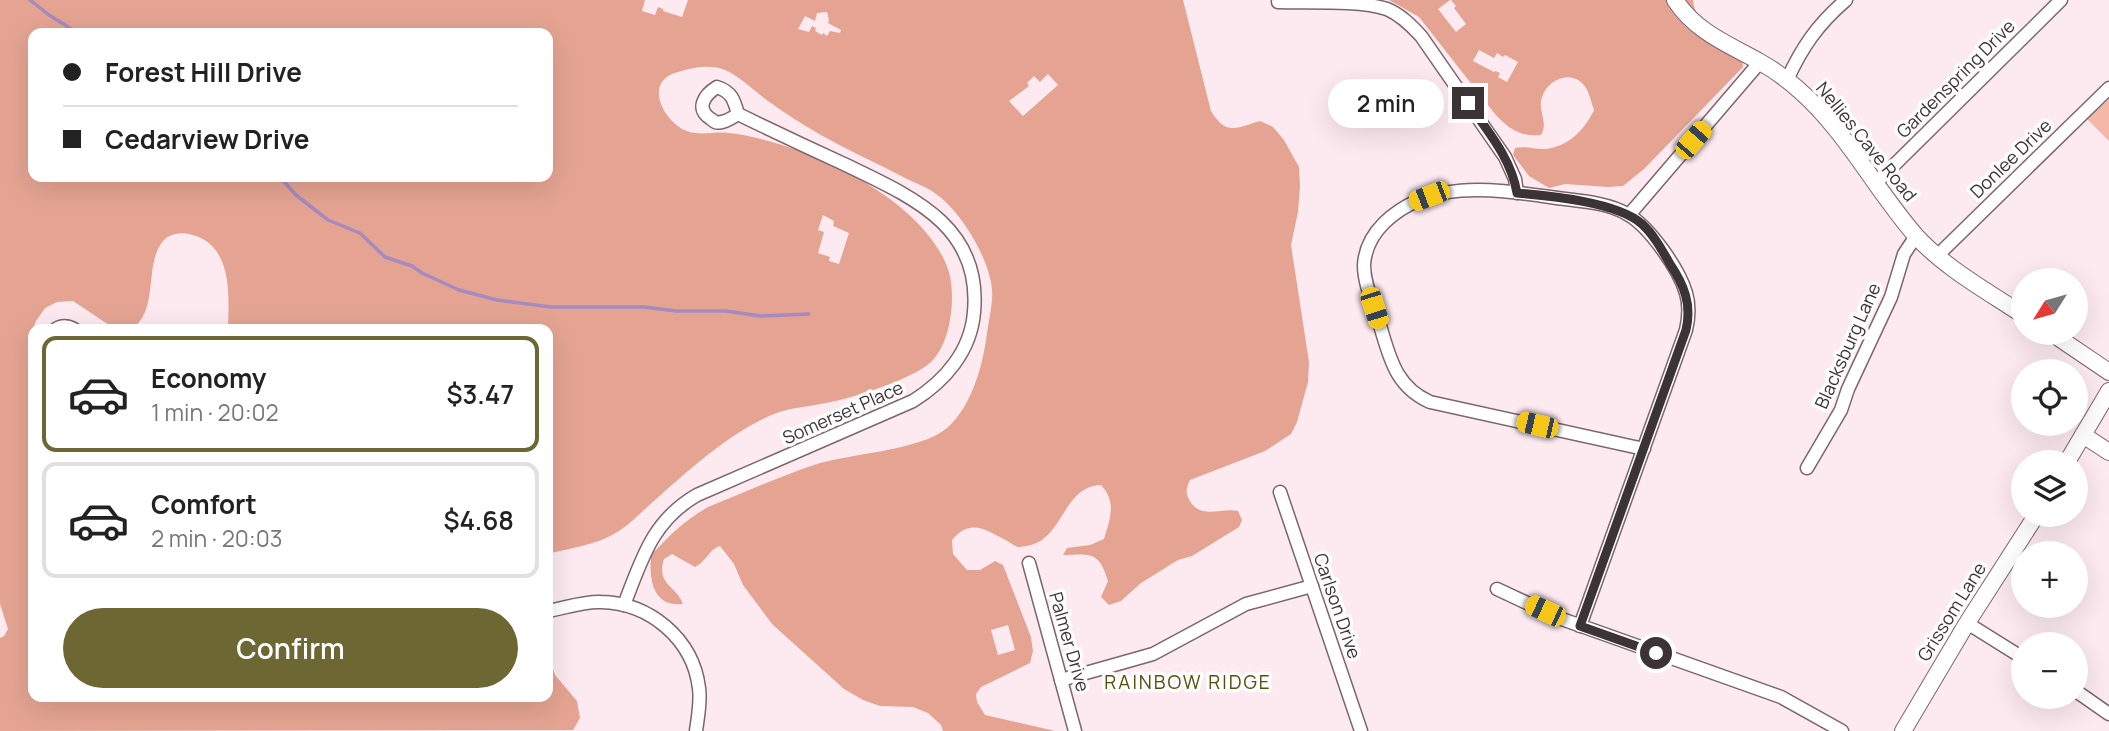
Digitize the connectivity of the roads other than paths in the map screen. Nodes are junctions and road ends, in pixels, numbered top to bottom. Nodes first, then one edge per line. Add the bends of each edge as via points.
1 (1846, 0) edge
2 (2061, 0) edge
3 (1278, 2) dead end
4 (1680, 2) edge
5 (1760, 62) junction
6 (1787, 80) junction
7 (2109, 88) edge
8 (738, 114) dead end
9 (1876, 183) junction
10 (1517, 193) junction
11 (1629, 215) junction
12 (1916, 236) junction
13 (1937, 256) junction
14 (2011, 307) edge
15 (2069, 345) edge
16 (2109, 372) edge
17 (2109, 391) edge
18 (2088, 427) edge
19 (2085, 436) edge
20 (1644, 449) junction
21 (2109, 452) edge
22 (1807, 468) dead end
23 (1280, 492) dead end
24 (2029, 527) edge
25 (1029, 563) dead end
26 (1312, 586) junction
27 (1497, 589) dead end
28 (624, 605) junction
29 (553, 610) edge
30 (1967, 623) junction
31 (1580, 626) junction
32 (2011, 650) edge
33 (1061, 680) junction
34 (2088, 699) edge
35 (2109, 714) edge
36 (696, 731) edge
37 (1075, 731) edge
38 (1361, 731) edge
39 (1842, 731) edge
40 (1903, 731) edge

1 - 6 street via 1811,36
2 - 9 street, Gardenspring Drive
3 - 10 street via 1366,5 1405,20 1505,157
4 - 5 street, Nellies Cave Road via 1695,24
5 - 6 street, Nellies Cave Road
5 - 11 street
6 - 9 street, Nellies Cave Road via 1823,114
7 - 13 street, Donlee Drive
8 - 28 street, Somerset Place via 892,187 938,216 958,240 972,275 971,330 958,359 928,392 680,505 649,542
9 - 12 street, Nellies Cave Road
10 - 11 street via 1602,205
10 - 20 street via 1478,189 1429,196 1402,208 1373,236 1366,254 1366,280 1395,369 1411,391 1430,402
11 - 20 street via 1648,231 1680,278 1689,312
12 - 13 street, Nellies Cave Road
12 - 22 street, Blacksburg Lane via 1904,254 1891,297 1841,411
13 - 14 street, Nellies Cave Road
15 - 16 street
17 - 18 street
19 - 21 street
20 - 31 street
23 - 26 street, Carlson Drive
24 - 30 street, Grissom Lane
25 - 33 street, Palmer Drive
26 - 33 street via 1246,604 1153,654
26 - 38 street, Carlson Drive
27 - 31 street
28 - 29 street via 590,602
28 - 36 street via 658,620 688,652 699,688
30 - 32 street
30 - 40 street, Grissom Lane
31 - 39 street via 1781,697
33 - 37 street, Palmer Drive
34 - 35 street

